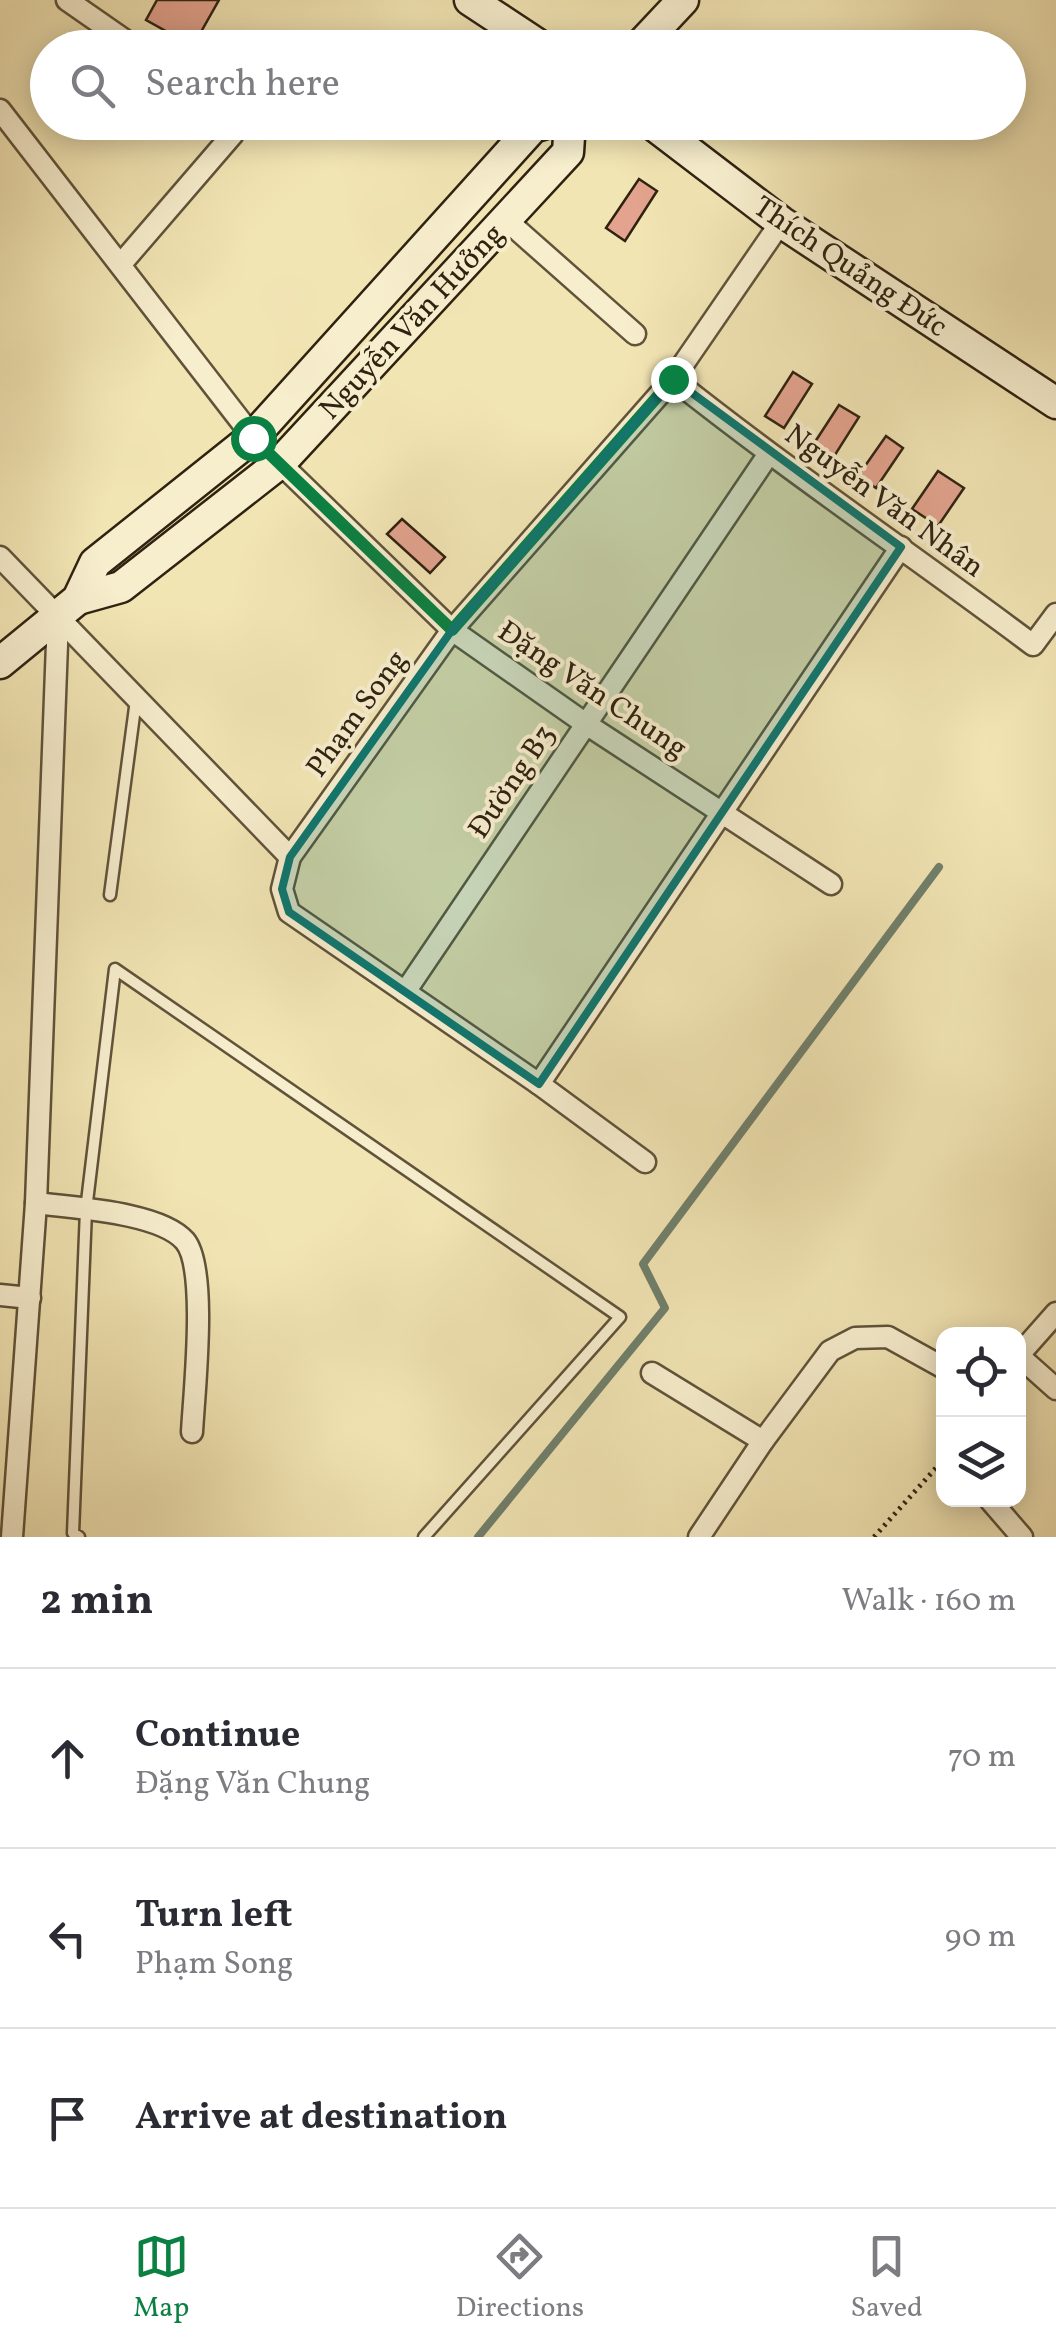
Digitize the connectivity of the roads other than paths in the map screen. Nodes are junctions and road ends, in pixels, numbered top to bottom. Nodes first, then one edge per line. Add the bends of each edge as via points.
1 (67, 0) edge
2 (470, 0) edge
3 (683, 0) edge
4 (110, 30) edge
5 (516, 30) edge
6 (655, 30) edge
7 (0, 110) edge
8 (228, 140) edge
9 (521, 140) edge
10 (569, 140) edge
11 (674, 140) edge
12 (505, 219) junction
13 (781, 222) junction
14 (121, 264) junction
15 (635, 334) dead end
16 (673, 379) junction
17 (1056, 403) edge
18 (253, 438) junction
19 (768, 455) junction
20 (281, 462) junction
21 (901, 547) junction
22 (0, 557) edge
23 (68, 608) junction
24 (1056, 614) edge
25 (452, 630) junction
26 (0, 664) edge
27 (136, 698) junction
28 (586, 724) junction
29 (722, 812) junction
30 (290, 856) junction
31 (831, 884) dead end
32 (110, 894) dead end
33 (405, 992) junction
34 (539, 1084) junction
35 (645, 1162) dead end
36 (36, 1203) junction
37 (86, 1210) junction
38 (0, 1295) edge
39 (30, 1298) junction
40 (1056, 1313) edge
41 (1026, 1348) edge
42 (1026, 1362) edge
43 (936, 1364) edge
44 (652, 1372) dead end
45 (1056, 1389) edge
46 (192, 1432) dead end
47 (763, 1441) junction
48 (7, 1504) edge
49 (996, 1507) edge
50 (12, 1537) edge
51 (79, 1537) edge
52 (424, 1537) edge
53 (699, 1537) edge
54 (1022, 1537) edge

1 - 4 street
2 - 5 street
3 - 6 street
7 - 14 street, Đặng Văn Chung
8 - 14 street
9 - 18 street, Nguyễn Văn Hưởng
10 - 12 street, Nguyễn Văn Hưởng via 568,152
11 - 13 street, Thích Quảng Đức
12 - 15 street
12 - 20 street, Nguyễn Văn Hưởng
13 - 16 street, Phạm Song
13 - 17 street, Thích Quảng Đức
14 - 18 street, Đặng Văn Chung
16 - 19 street, Nguyễn Văn Nhân
16 - 25 street, Phạm Song
18 - 20 street, Đặng Văn Chung
18 - 23 street, Nguyễn Văn Hưởng via 95,563
19 - 21 street, Nguyễn Văn Nhân
19 - 28 street, Đường B3
20 - 23 street, Nguyễn Văn Hưởng via 121,587
20 - 25 street, Đặng Văn Chung
21 - 24 street, Nguyễn Văn Nhân via 1034,645
21 - 29 street
22 - 23 street
23 - 26 street, Nguyễn Văn Hưởng
23 - 27 street
23 - 36 street
25 - 28 street, Đặng Văn Chung
25 - 30 street, Phạm Song
27 - 30 street
27 - 32 lane
28 - 29 street, Đặng Văn Chung
28 - 33 street, Đường B3
29 - 31 street, Đặng Văn Chung
29 - 34 street
30 - 33 street via 282,889 289,912
33 - 34 street
34 - 35 street
36 - 37 street
36 - 39 street
37 - 46 street via 157,1223 184,1240 195,1262
37 - 51 lane via 74,1534
37 - 52 lane via 114,969 620,1317
38 - 39 street
39 - 48 street
40 - 41 street
42 - 45 street
43 - 47 street via 888,1337 855,1338 830,1351
44 - 47 street
47 - 53 street
48 - 50 street
49 - 54 street

